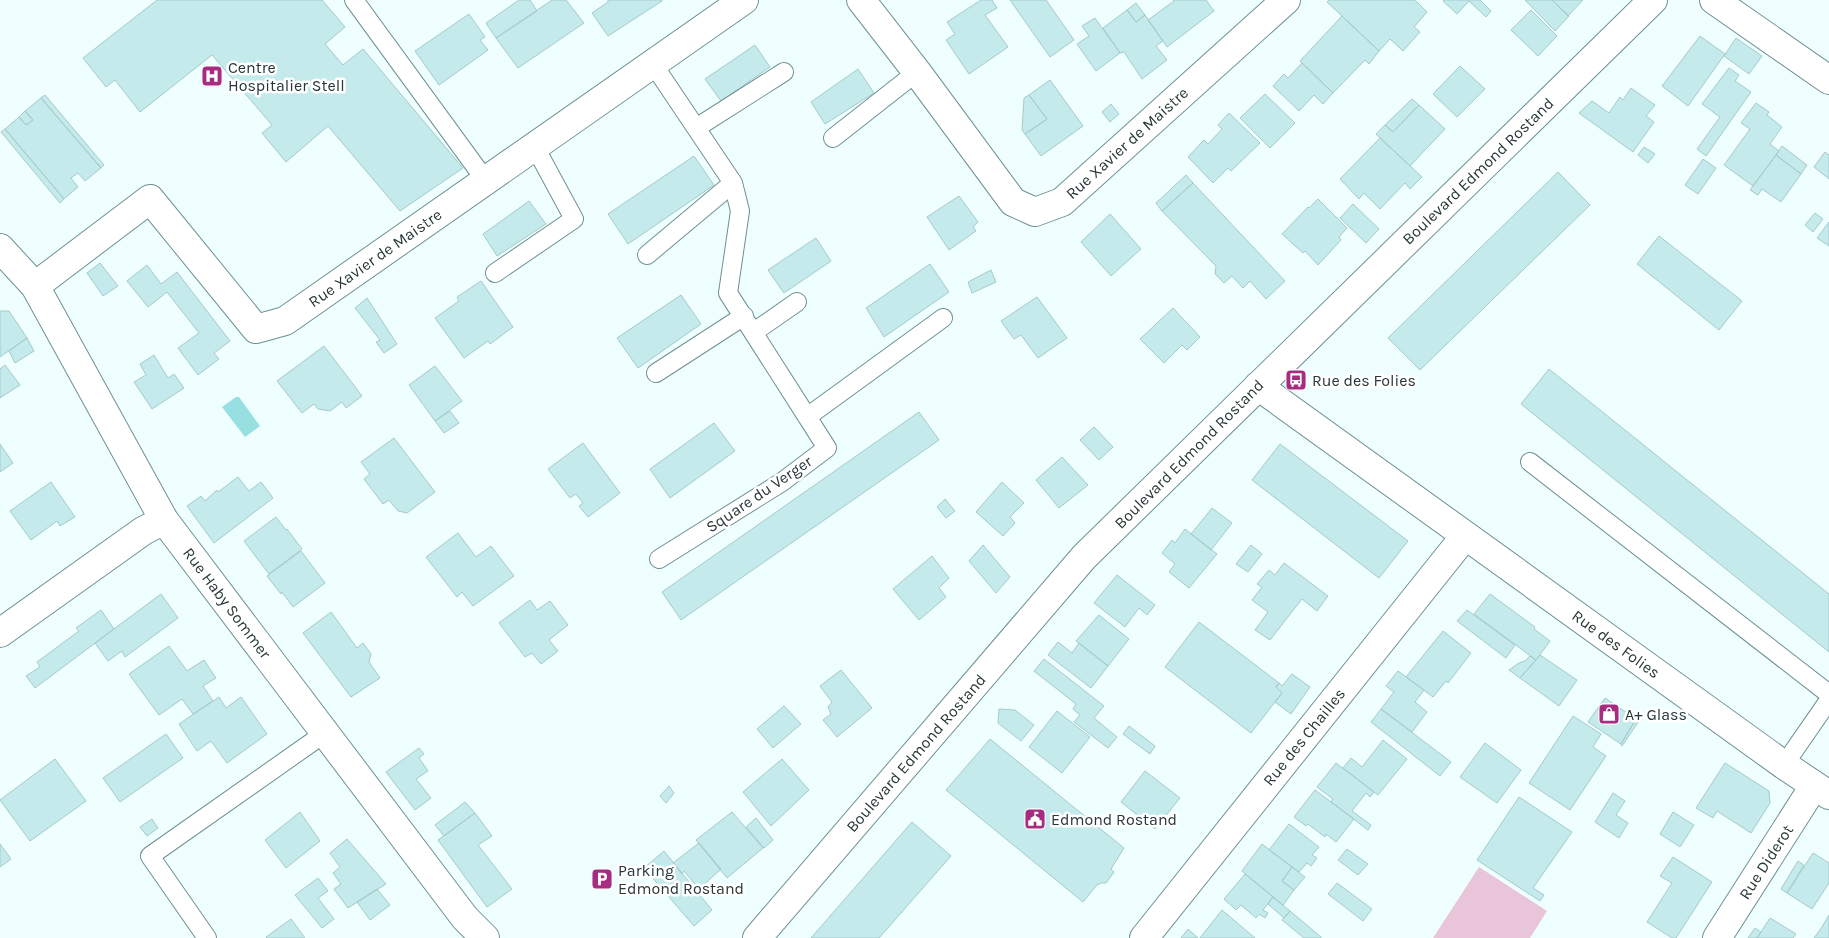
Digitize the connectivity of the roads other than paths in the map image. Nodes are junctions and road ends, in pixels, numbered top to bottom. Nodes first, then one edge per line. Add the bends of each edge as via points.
1 (354, 0) edge
2 (744, 0) edge
3 (861, 0) edge
4 (1286, 0) edge
5 (1652, 0) edge
6 (1714, 0) edge
7 (653, 64) junction
8 (784, 72) dead end
9 (917, 72) junction
10 (1829, 80) edge
11 (696, 128) junction
12 (833, 138) dead end
13 (535, 147) junction
14 (486, 181) junction
15 (733, 183) junction
16 (647, 255) dead end
17 (4, 260) edge
18 (495, 273) dead end
19 (35, 286) junction
20 (796, 302) dead end
21 (744, 316) junction
22 (943, 318) dead end
23 (754, 332) junction
24 (656, 373) dead end
25 (1258, 386) junction
26 (807, 417) junction
27 (1530, 462) dead end
28 (164, 520) junction
29 (1465, 536) junction
30 (659, 559) dead end
31 (0, 633) edge
32 (1829, 694) edge
33 (1829, 700) edge
34 (324, 733) junction
35 (1784, 765) junction
36 (1822, 790) edge
37 (207, 938) edge
38 (484, 938) edge
39 (757, 938) edge
40 (1144, 938) edge
41 (1716, 938) edge

1 - 14 lane
2 - 7 street, Rue Xavier de Maistre
3 - 9 street, Rue Xavier de Maistre
4 - 9 street, Rue Xavier de Maistre via 1062,202 1035,212 1013,202
5 - 25 street, Boulevard Edmond Rostand
6 - 10 street
7 - 11 lane, Square du Verger
7 - 13 street, Rue Xavier de Maistre
8 - 11 lane
9 - 12 lane
11 - 15 lane, Square du Verger
13 - 14 street, Rue Xavier de Maistre
13 - 18 lane via 574,220
14 - 19 street, Rue Xavier de Maistre via 285,321 256,328 150,199
15 - 16 lane
15 - 21 lane, Square du Verger via 740,211 728,292
17 - 19 street, Rue Haby Sommer
19 - 28 street, Rue Haby Sommer
20 - 23 lane
21 - 23 lane, Square du Verger
21 - 24 lane
22 - 26 lane
23 - 26 lane, Square du Verger
25 - 29 street, Rue des Folies
25 - 39 street, Boulevard Edmond Rostand via 1084,557
26 - 30 lane, Square du Verger via 827,448 782,482
27 - 32 lane
28 - 31 street
28 - 34 street, Rue Haby Sommer
29 - 35 street, Rue des Folies
29 - 40 street, Rue des Chailles
33 - 35 lane
34 - 37 lane via 150,856
34 - 38 street, Rue Haby Sommer via 465,918
35 - 36 street, Rue des Folies
36 - 41 street, Rue Diderot

